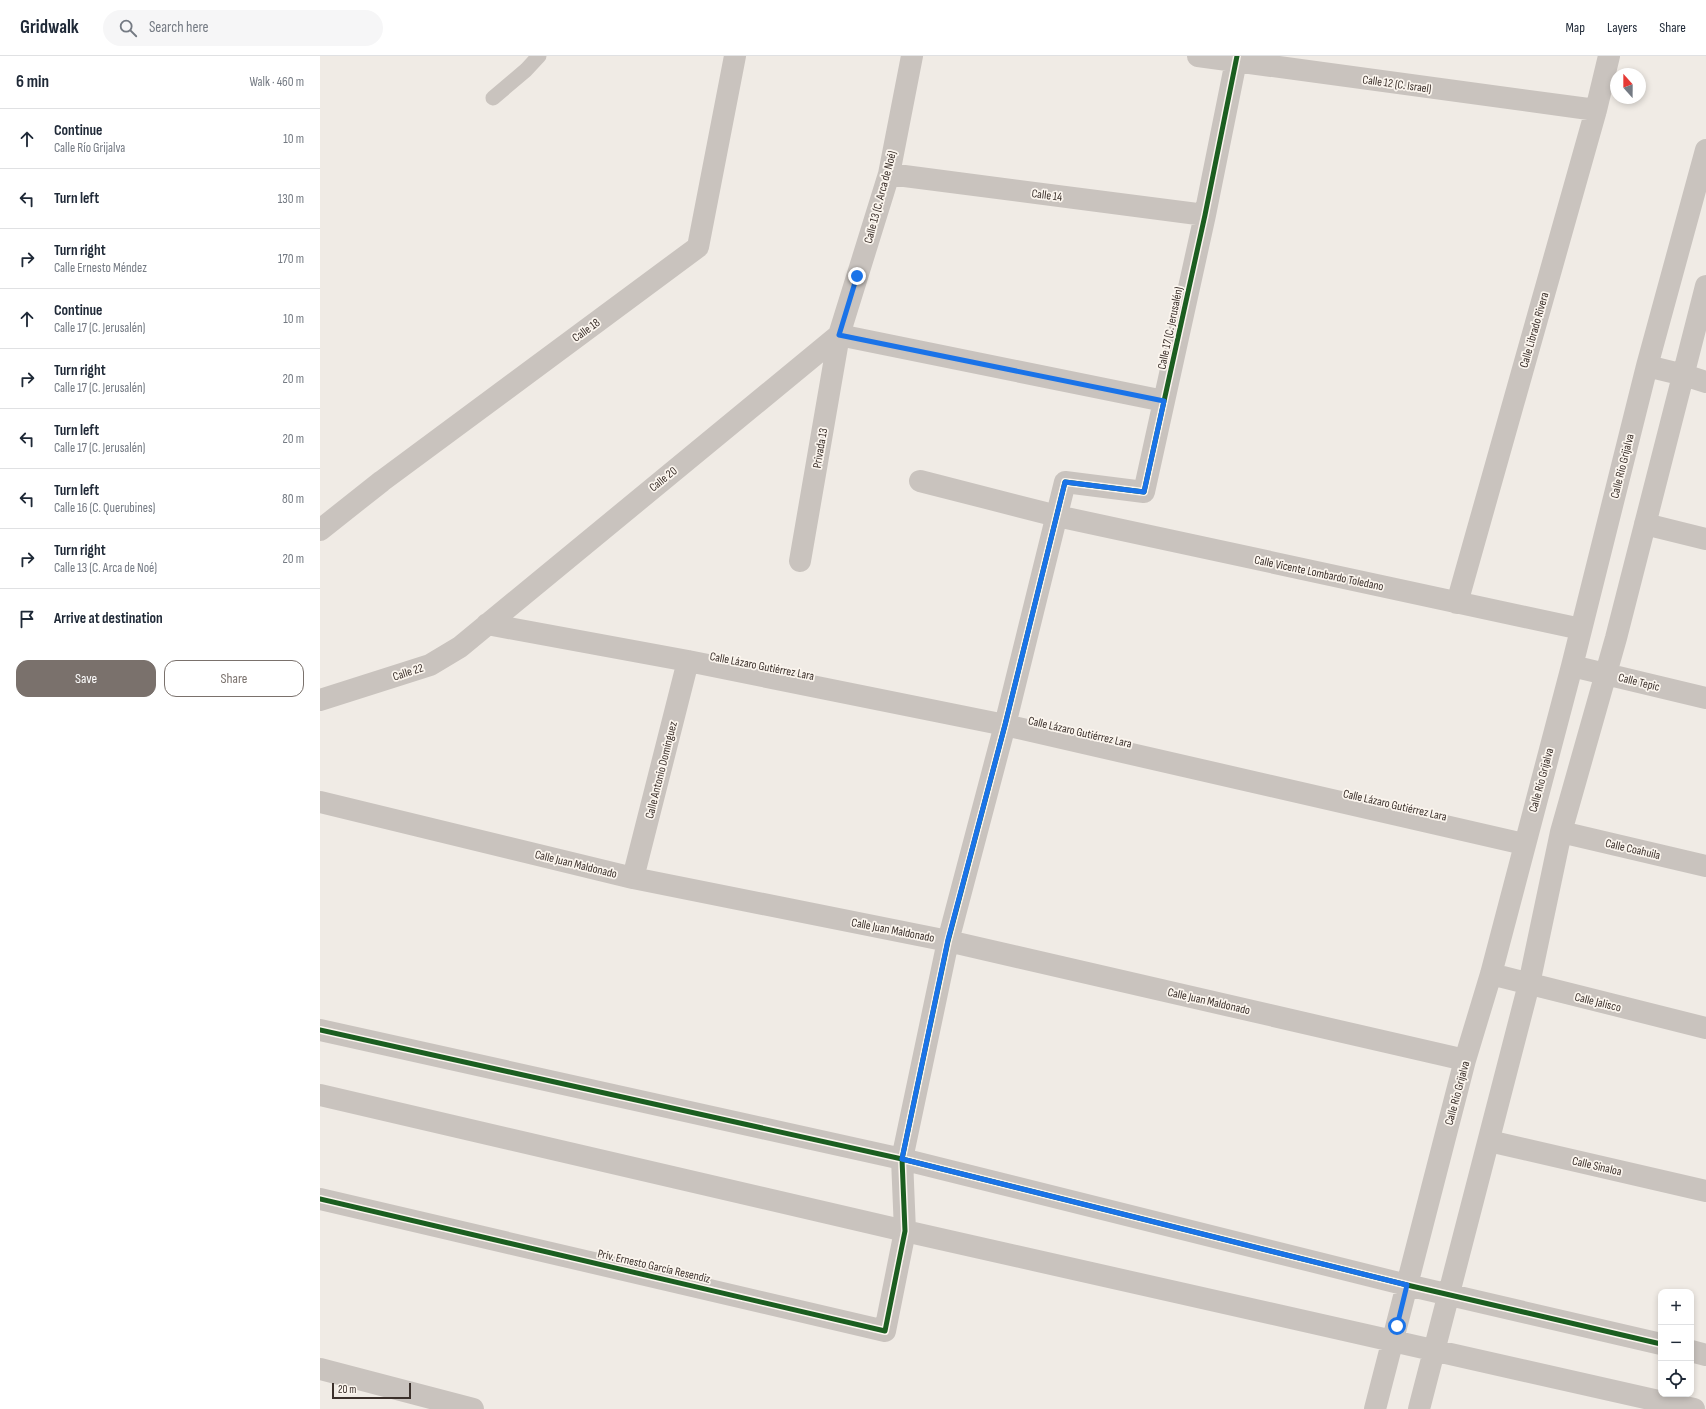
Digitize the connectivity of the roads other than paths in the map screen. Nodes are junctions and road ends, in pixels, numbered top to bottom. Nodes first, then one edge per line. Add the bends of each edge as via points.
1 (539, 56) edge
2 (736, 56) edge
3 (912, 56) edge
4 (1198, 56) edge
5 (1609, 56) edge
6 (1237, 59) edge
7 (493, 98) dead end
8 (1596, 110) junction
9 (1706, 150) edge
10 (889, 174) junction
11 (1205, 215) junction
12 (1706, 286) edge
13 (839, 335) junction
14 (1647, 366) junction
15 (1684, 375) junction
16 (1706, 382) edge
17 (1164, 401) junction
18 (920, 481) dead end
19 (1057, 516) junction
20 (1645, 524) junction
21 (320, 530) edge
22 (1706, 539) edge
23 (800, 561) dead end
24 (1457, 603) junction
25 (487, 624) junction
26 (1581, 629) junction
27 (688, 662) junction
28 (1572, 666) junction
29 (1606, 673) junction
30 (1706, 698) edge
31 (320, 700) edge
32 (1005, 725) junction
33 (320, 802) edge
34 (1561, 832) junction
35 (1524, 844) junction
36 (1706, 866) edge
37 (633, 878) junction
38 (948, 940) junction
39 (1490, 974) junction
40 (1529, 984) junction
41 (1706, 1028) edge
42 (320, 1030) edge
43 (1465, 1060) junction
44 (320, 1095) edge
45 (1489, 1141) junction
46 (902, 1159) junction
47 (1706, 1190) edge
48 (320, 1199) edge
49 (905, 1231) junction
50 (1407, 1285) junction
51 (1448, 1295) junction
52 (1393, 1340) junction
53 (1658, 1343) edge
54 (1434, 1350) junction
55 (1694, 1352) edge
56 (1706, 1355) edge
57 (320, 1369) edge
58 (410, 1401) edge
59 (473, 1409) edge
60 (1375, 1409) edge
61 (1419, 1409) edge
62 (1694, 1409) edge

1 - 7 lane
2 - 21 street, Calle 18 via 698,247 382,481
3 - 10 street, Calle 13 (C. Arca de Noé)
4 - 6 street, Calle 12 (C. Israel)
5 - 8 street, Calle Librado Rivera
6 - 8 street, Calle 12 (C. Israel)
6 - 11 street, Calle 17 (C. Jerusalén)
8 - 24 street, Calle Librado Rivera
9 - 14 street, Calle Río Grijalva
10 - 11 street, Calle 14
10 - 13 street, Calle 13 (C. Arca de Noé)
11 - 17 street, Calle 17 (C. Jerusalén)
12 - 15 street
13 - 17 street
13 - 23 street, Privada 13
13 - 25 street, Calle 20
14 - 15 street
14 - 26 street, Calle Río Grijalva
15 - 16 street
15 - 20 street
17 - 19 street, Calle 17 (C. Jerusalén) via 1144,492 1065,482
18 - 19 street, Calle Vicente Lombardo Toledano
19 - 24 street, Calle Vicente Lombardo Toledano
19 - 32 street
20 - 22 street
20 - 29 street
24 - 26 street, Calle Vicente Lombardo Toledano
25 - 27 street, Calle Lázaro Gutiérrez Lara
25 - 31 street, Calle 22 via 460,647 430,665
26 - 28 street, Calle Río Grijalva
27 - 32 street, Calle Lázaro Gutiérrez Lara
27 - 37 street, Calle Antonio Domínguez
28 - 29 street, Calle Tepic
28 - 35 street, Calle Río Grijalva
29 - 30 street, Calle Tepic
29 - 34 street
32 - 35 street, Calle Lázaro Gutiérrez Lara
32 - 38 street
33 - 37 street, Calle Juan Maldonado
34 - 36 street, Calle Coahuila
34 - 40 street
35 - 39 street, Calle Río Grijalva
37 - 38 street, Calle Juan Maldonado
38 - 43 street, Calle Juan Maldonado
38 - 46 street
39 - 40 street, Calle Jalisco
39 - 43 street, Calle Río Grijalva
40 - 41 street, Calle Jalisco
40 - 45 street
42 - 46 street
43 - 50 street, Calle Río Grijalva
44 - 49 street
45 - 47 street, Calle Sinaloa
45 - 51 street
46 - 49 street
46 - 50 street
48 - 49 street, Priv. Ernesto García Resendiz via 885,1331
49 - 52 street
50 - 51 street
50 - 52 street, Calle Río Grijalva
51 - 53 street
51 - 54 street
52 - 54 street
52 - 60 street, Calle Río Grijalva
54 - 61 street
54 - 62 street
55 - 56 street
57 - 58 street
58 - 59 street

